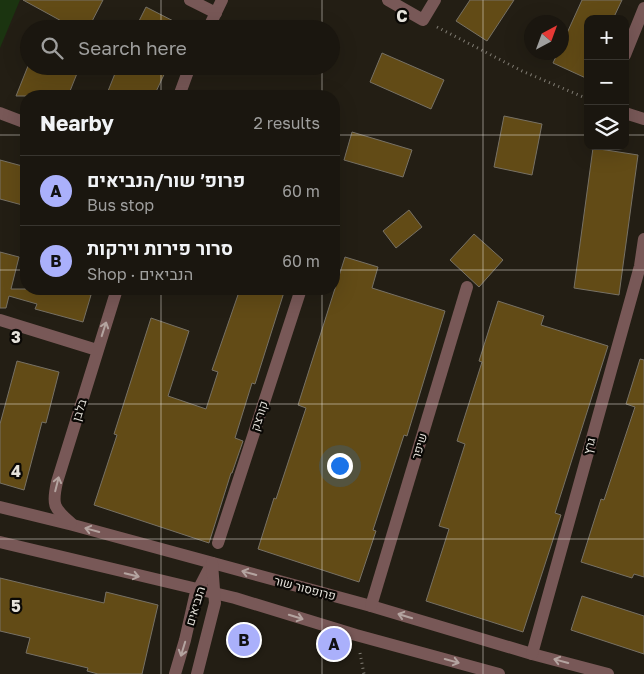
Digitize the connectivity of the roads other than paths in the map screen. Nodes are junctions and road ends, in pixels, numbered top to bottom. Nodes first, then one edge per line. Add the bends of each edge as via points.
1 (190, 0) edge
2 (222, 0) edge
3 (388, 0) edge
4 (435, 0) edge
5 (644, 8) edge
6 (216, 13) junction
7 (212, 20) edge
8 (629, 45) edge
9 (187, 75) edge
10 (181, 90) edge
11 (0, 113) edge
12 (629, 114) edge
13 (644, 119) edge
14 (20, 121) edge
15 (644, 239) edge
16 (467, 287) dead end
17 (115, 295) edge
18 (299, 295) edge
19 (0, 320) edge
20 (98, 350) junction
21 (0, 507) edge
22 (72, 525) junction
23 (0, 542) edge
24 (218, 544) dead end
25 (212, 563) junction
26 (197, 590) junction
27 (215, 594) junction
28 (235, 598) junction
29 (371, 606) junction
30 (210, 624) junction
31 (532, 654) junction
32 (175, 674) edge
33 (197, 674) edge
34 (499, 674) edge
35 (608, 674) edge

1 - 6 street
2 - 6 street
3 - 4 street via 423,20
5 - 8 street
6 - 7 street
9 - 10 street
11 - 14 street
12 - 13 street
15 - 31 street, גרץ via 640,266
16 - 29 street, שיפר
20 -> 17 street, בלבן
18 - 24 street, קורצק
19 - 20 street
22 -> 20 street, בלבן via 60,514 53,500
21 - 22 street, פרופסור שור
25 -> 22 street, פרופסור שור
23 -> 26 street
25 - 26 street, הנביאים
25 - 27 street, הנביאים
29 -> 25 street, פרופסור שור
26 - 27 street
26 -> 32 street, הנביאים
27 - 28 street
27 - 30 street, הנביאים
28 - 30 street via 227,601
28 -> 34 street
31 -> 29 street, פרופסור שור
30 - 33 street, הנביאים
35 -> 31 street, פרופסור שור

